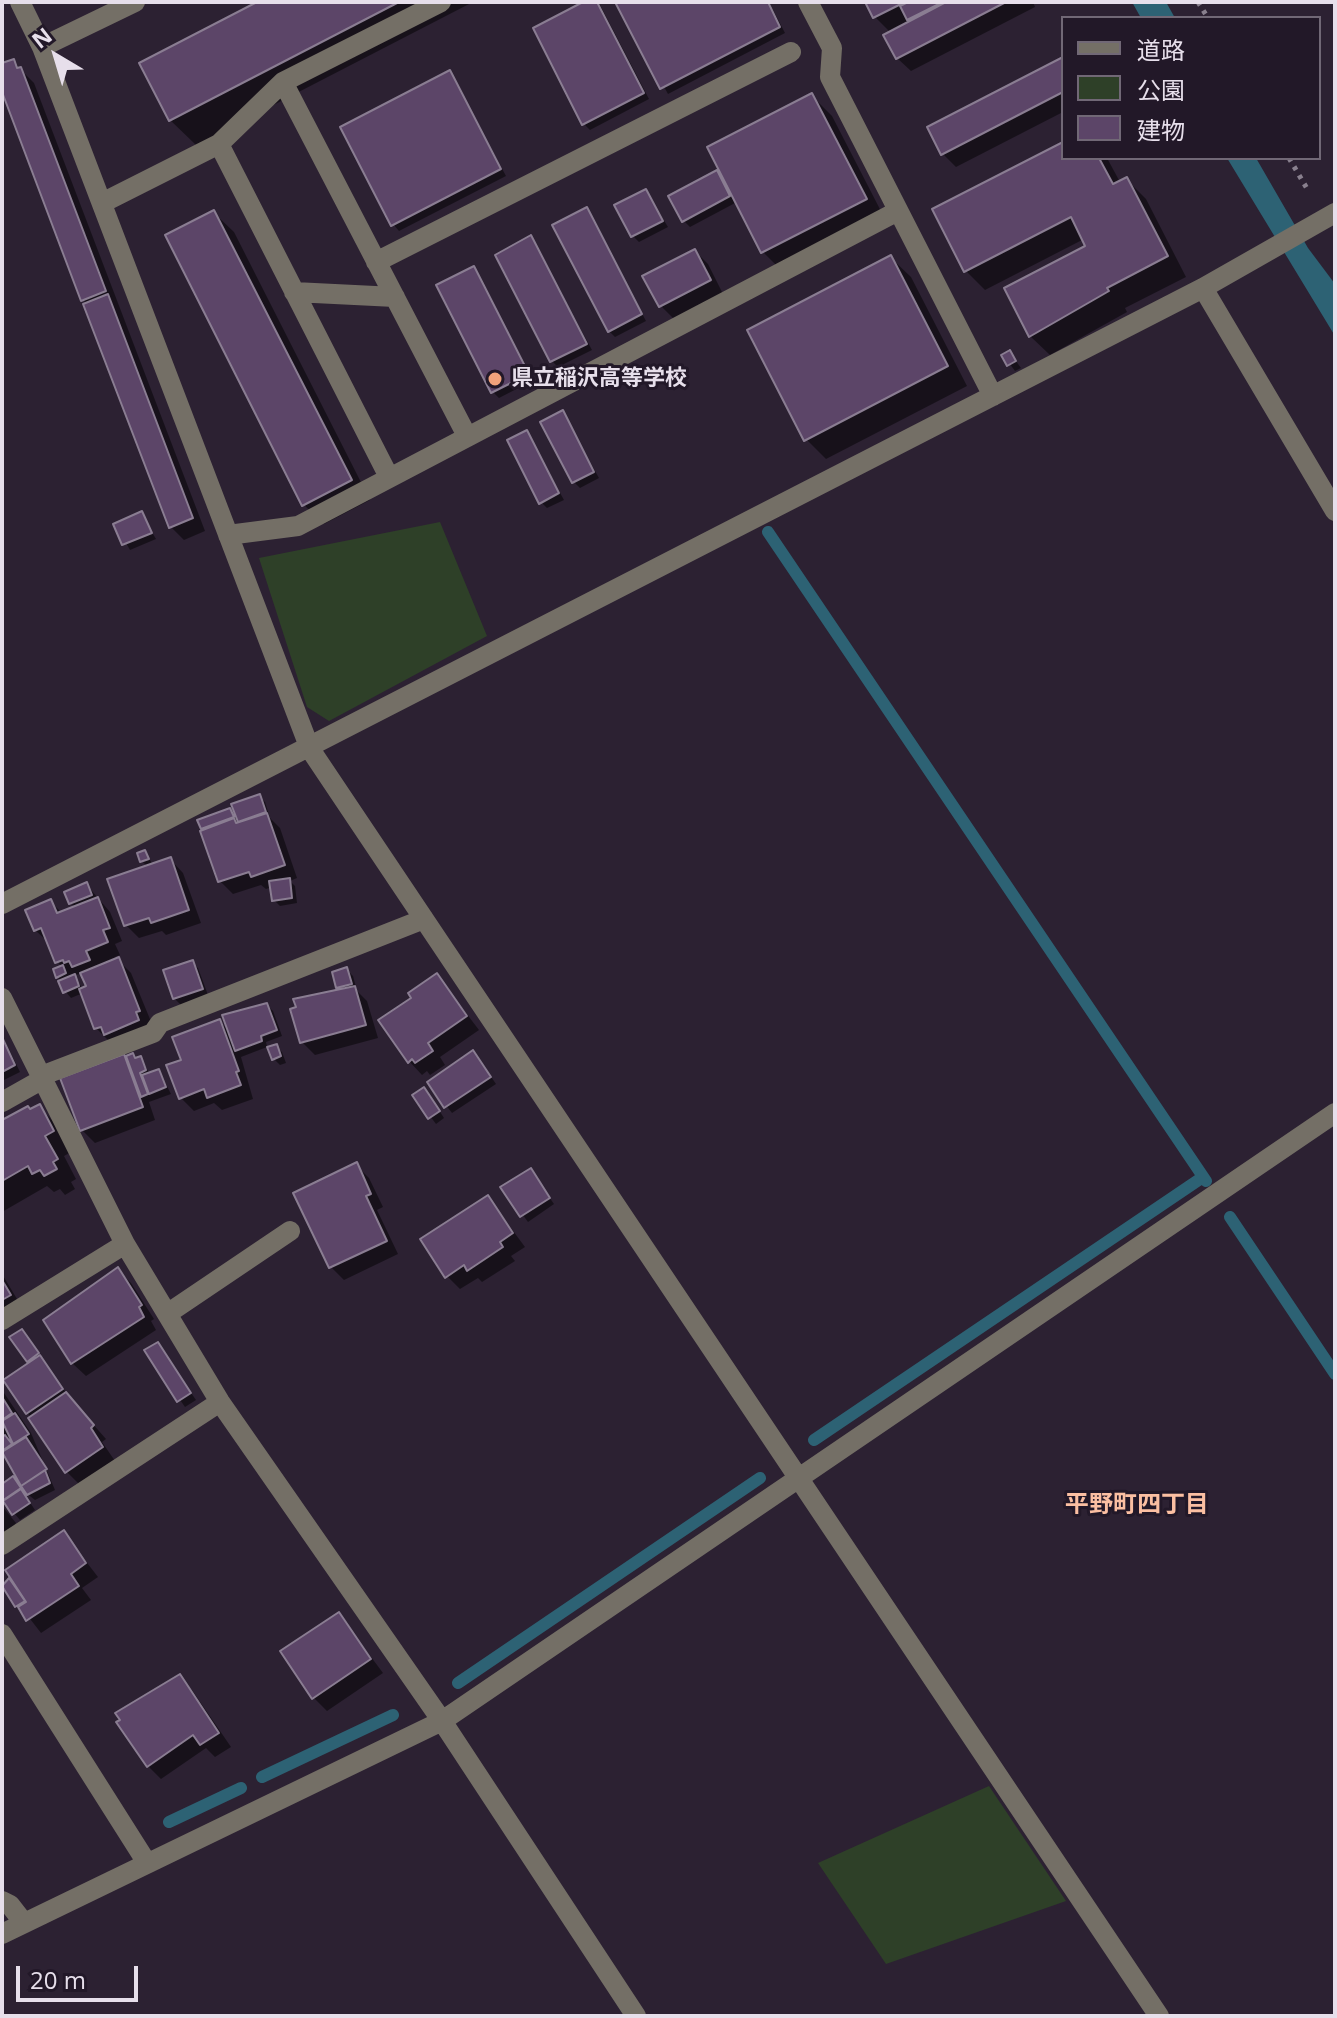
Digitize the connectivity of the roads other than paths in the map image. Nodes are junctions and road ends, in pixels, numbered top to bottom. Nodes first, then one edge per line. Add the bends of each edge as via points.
1 (20, 2) edge
2 (135, 2) edge
3 (441, 2) edge
4 (808, 2) edge
5 (42, 47) junction
6 (791, 52) dead end
7 (283, 82) junction
8 (219, 144) junction
9 (102, 203) junction
10 (898, 211) junction
11 (1335, 213) edge
12 (376, 262) junction
13 (1203, 288) junction
14 (294, 292) junction
15 (395, 297) junction
16 (993, 396) junction
17 (467, 436) junction
18 (389, 477) junction
19 (1335, 511) edge
20 (228, 535) junction
21 (310, 749) junction
22 (2, 904) edge
23 (424, 919) junction
24 (2, 998) edge
25 (42, 1078) junction
26 (2, 1102) edge
27 (1335, 1113) edge
28 (290, 1231) dead end
29 (125, 1244) junction
30 (167, 1314) junction
31 (2, 1320) edge
32 (220, 1402) junction
33 (799, 1477) junction
34 (2, 1545) edge
35 (3, 1638) edge
36 (442, 1721) junction
37 (147, 1863) junction
38 (2, 1901) edge
39 (24, 1923) junction
40 (2, 1934) edge
41 (636, 2016) edge
42 (1159, 2016) edge

1 - 5 street
2 - 5 street
3 - 7 street
4 - 10 street via 832,48 830,77
5 - 9 street
6 - 12 street
7 - 8 street
7 - 12 street
8 - 9 street
8 - 14 street
9 - 20 street
10 - 16 street
10 - 17 street
11 - 13 street
12 - 15 street
13 - 16 street
13 - 19 street
14 - 15 street
14 - 18 street
15 - 17 street
16 - 21 street
17 - 18 street
18 - 20 street via 298,526
20 - 21 street
21 - 22 street
21 - 23 street
23 - 25 street via 160,1023 153,1033
23 - 33 street
24 - 25 street
25 - 26 street
25 - 29 street
27 - 33 street
28 - 30 street
29 - 30 street
29 - 31 street
30 - 32 street
32 - 34 street
32 - 36 street
33 - 36 street
33 - 42 street
35 - 37 street
36 - 37 street
36 - 41 street
37 - 39 street
38 - 39 street
39 - 40 street

